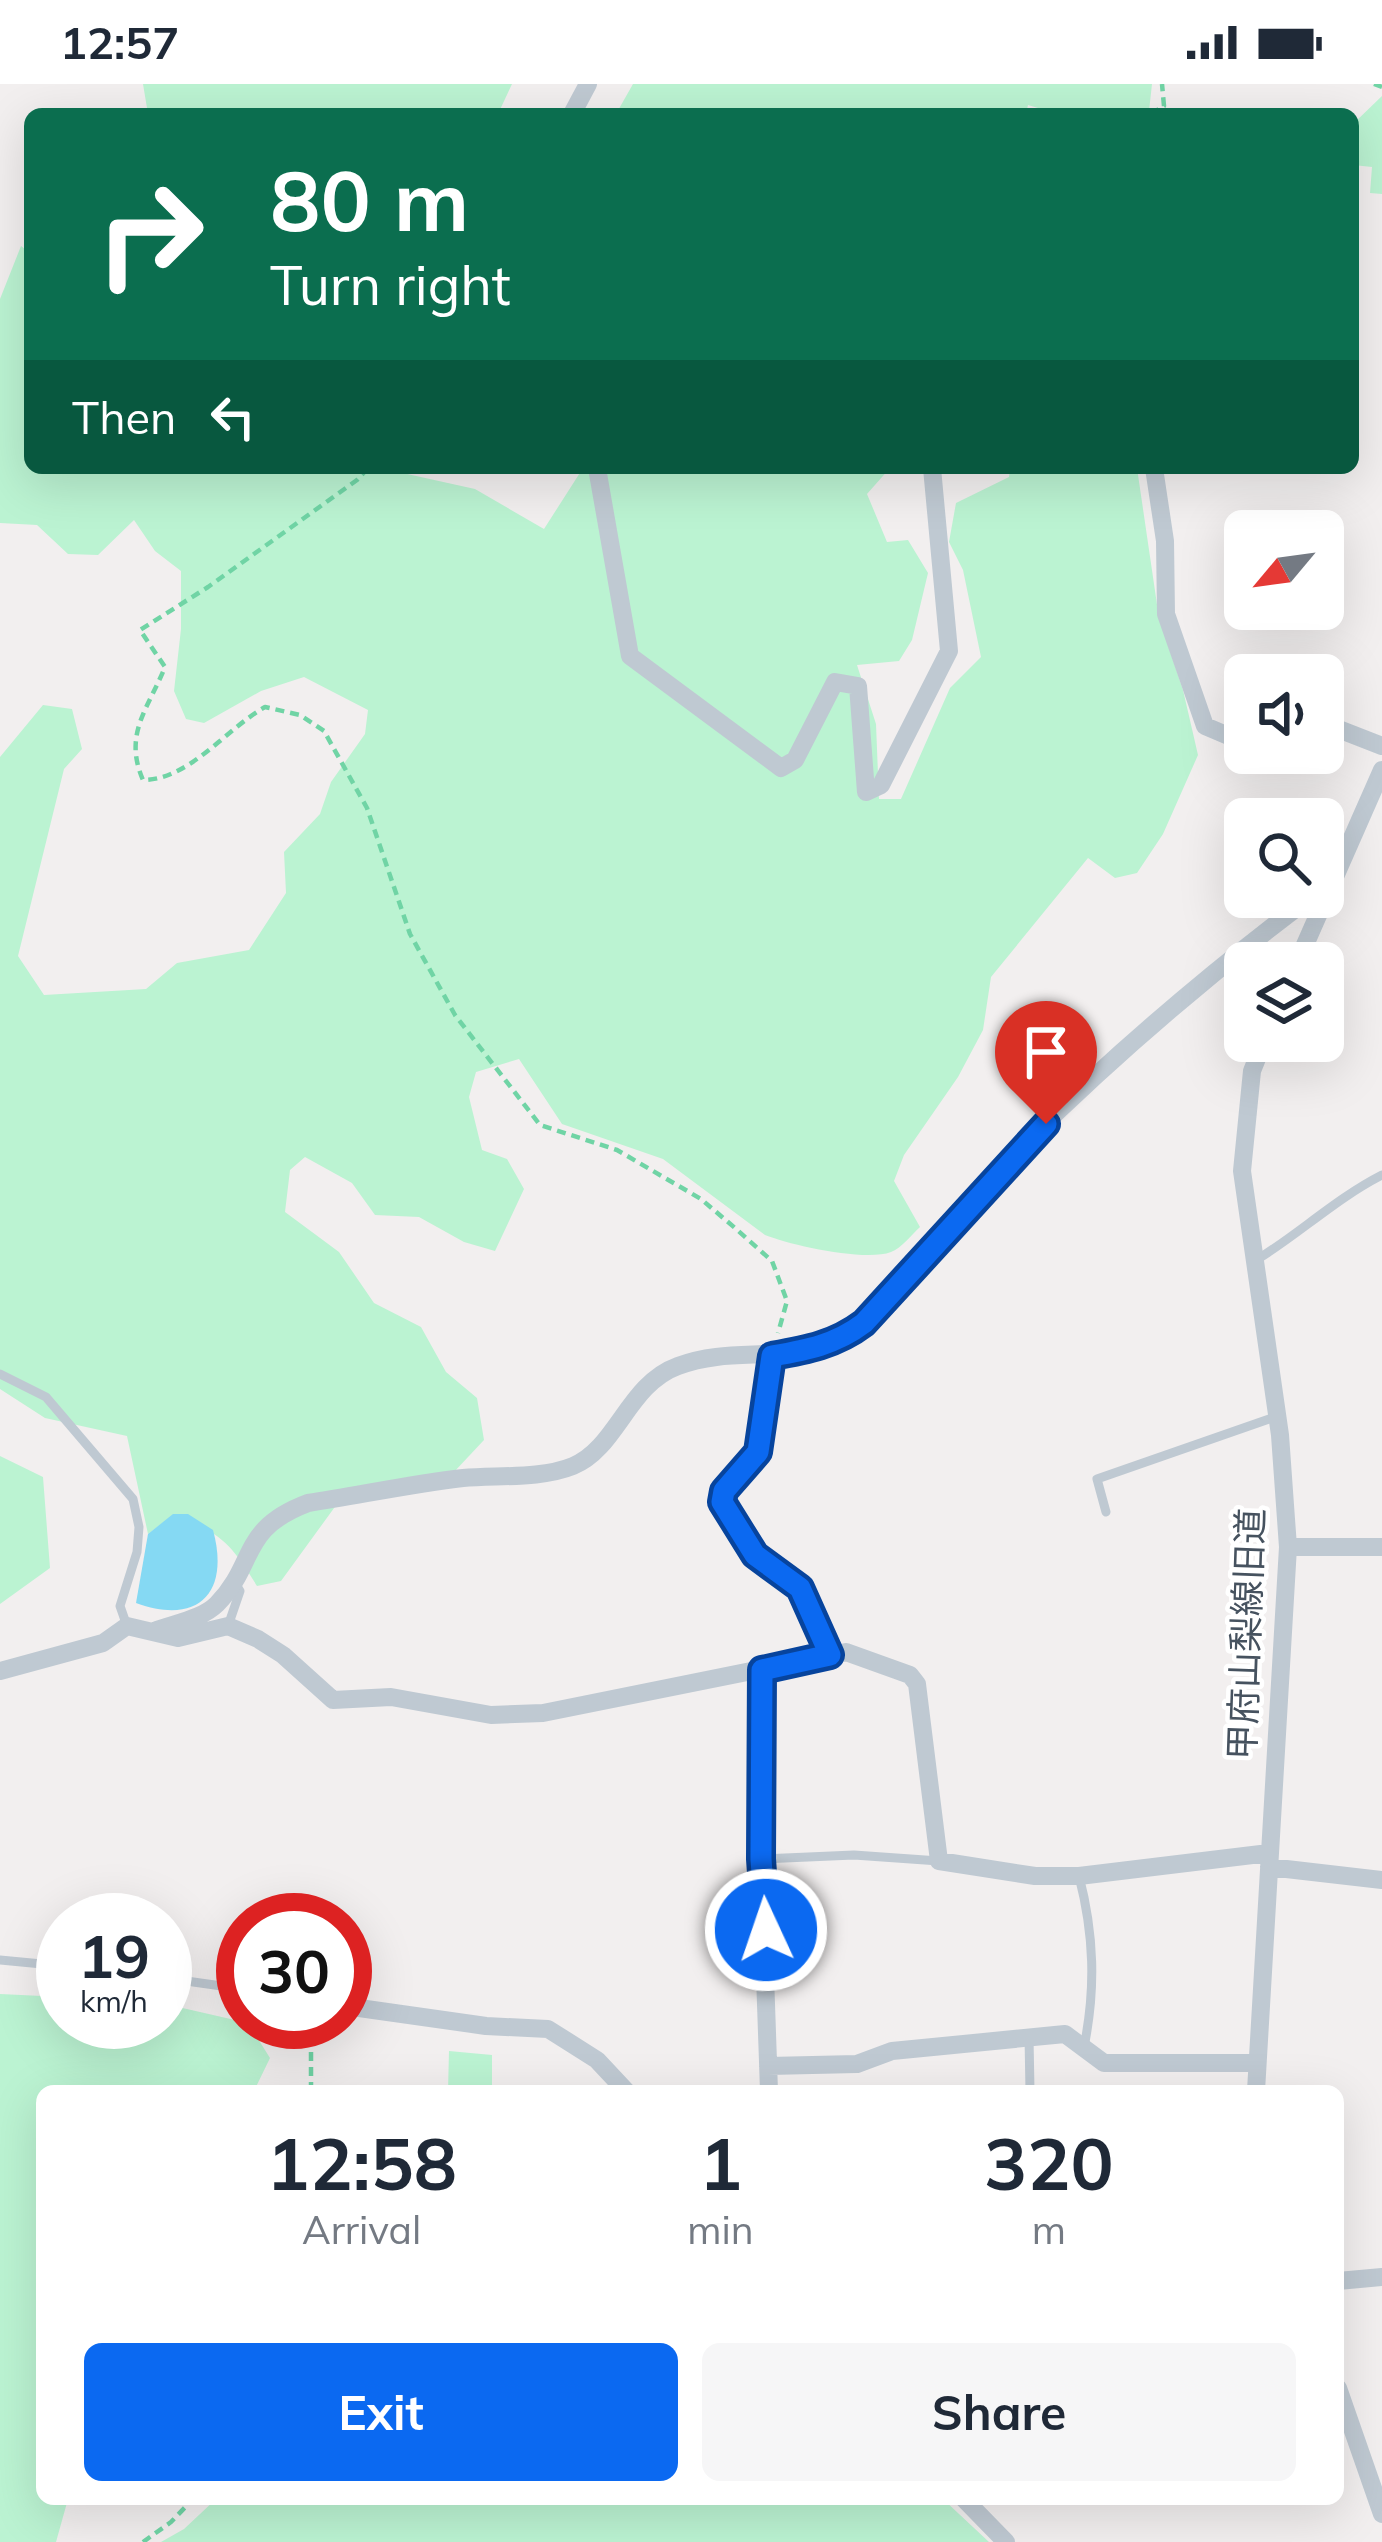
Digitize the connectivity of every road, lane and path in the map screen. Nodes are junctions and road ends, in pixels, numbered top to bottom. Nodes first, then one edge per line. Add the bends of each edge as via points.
1 (1374, 84) edge
2 (1382, 87) edge
3 (362, 474) edge
4 (598, 474) edge
5 (933, 474) edge
6 (1155, 474) edge
7 (1344, 731) edge
8 (1224, 734) edge
9 (1382, 746) edge
10 (1382, 770) edge
11 (1344, 849) edge
12 (1282, 918) edge
13 (1256, 1062) edge
14 (1382, 1175) edge
15 (1253, 1262) junction
16 (772, 1356) junction
17 (0, 1374) edge
18 (1276, 1417) junction
19 (1106, 1512) dead end
20 (1288, 1547) junction
21 (1382, 1547) edge
22 (232, 1579) junction
23 (127, 1626) junction
24 (228, 1626) junction
25 (157, 1630) junction
26 (830, 1655) junction
27 (762, 1670) junction
28 (0, 1671) edge
29 (761, 1859) junction
30 (1269, 1860) junction
31 (939, 1861) junction
32 (1079, 1876) junction
33 (1382, 1880) edge
34 (0, 1960) edge
35 (36, 1963) edge
36 (372, 2010) edge
37 (1029, 2037) junction
38 (1084, 2047) junction
39 (311, 2049) edge
40 (1256, 2063) junction
41 (768, 2066) junction
42 (310, 2085) edge
43 (620, 2085) edge
44 (769, 2085) edge
45 (1030, 2085) edge
46 (1256, 2085) edge
47 (1382, 2277) edge
48 (1344, 2280) edge
49 (1344, 2405) edge
50 (187, 2505) edge
51 (970, 2505) edge
52 (1382, 2514) edge
53 (143, 2542) edge
54 (1006, 2542) edge

1 - 2 path
3 - 16 path via 140,630 165,667 135,734 143,780 165,780 265,707 324,730 367,808 410,934 455,1015 540,1125 617,1150 701,1199 772,1261 787,1300
4 - 5 street via 630,656 781,768 795,760 835,682 858,686 866,792 881,785 949,651
6 - 8 street via 1166,614 1205,726
7 - 9 street
10 - 11 street
12 - 16 street via 1215,969 1022,1147 864,1323 817,1348
13 - 15 street, 甲府山梨線旧道 via 1242,1152
14 - 15 lane
15 - 18 street, 甲府山梨線旧道
16 - 22 street via 671,1368 573,1466 292,1509 260,1530
16 - 26 lane via 758,1452 722,1502 755,1555 800,1588
17 - 23 lane via 46,1396 133,1499 140,1527 120,1606
18 - 19 lane via 1097,1478
18 - 20 street, 甲府山梨線旧道
20 - 21 street
20 - 30 street, 甲府山梨線旧道
22 - 24 lane via 240,1591
22 - 25 street via 208,1612
23 - 25 street
23 - 28 street via 104,1643
24 - 25 street via 178,1637
24 - 27 street via 284,1655 333,1700 391,1697 491,1715 544,1713
26 - 27 street
26 - 31 street via 846,1652 917,1684
27 - 29 street
29 - 31 lane
29 - 41 street
30 - 32 street
30 - 33 street
30 - 40 street, 甲府山梨線旧道
31 - 32 street
32 - 38 lane via 1094,1954
34 - 35 lane
36 - 43 street via 548,2029
37 - 38 street via 1065,2034
37 - 41 street via 892,2051 857,2064
37 - 45 lane
38 - 40 street via 1104,2063
39 - 42 path
40 - 46 street, 甲府山梨線旧道
41 - 44 street
47 - 48 street
49 - 52 street
50 - 53 path
51 - 54 street

